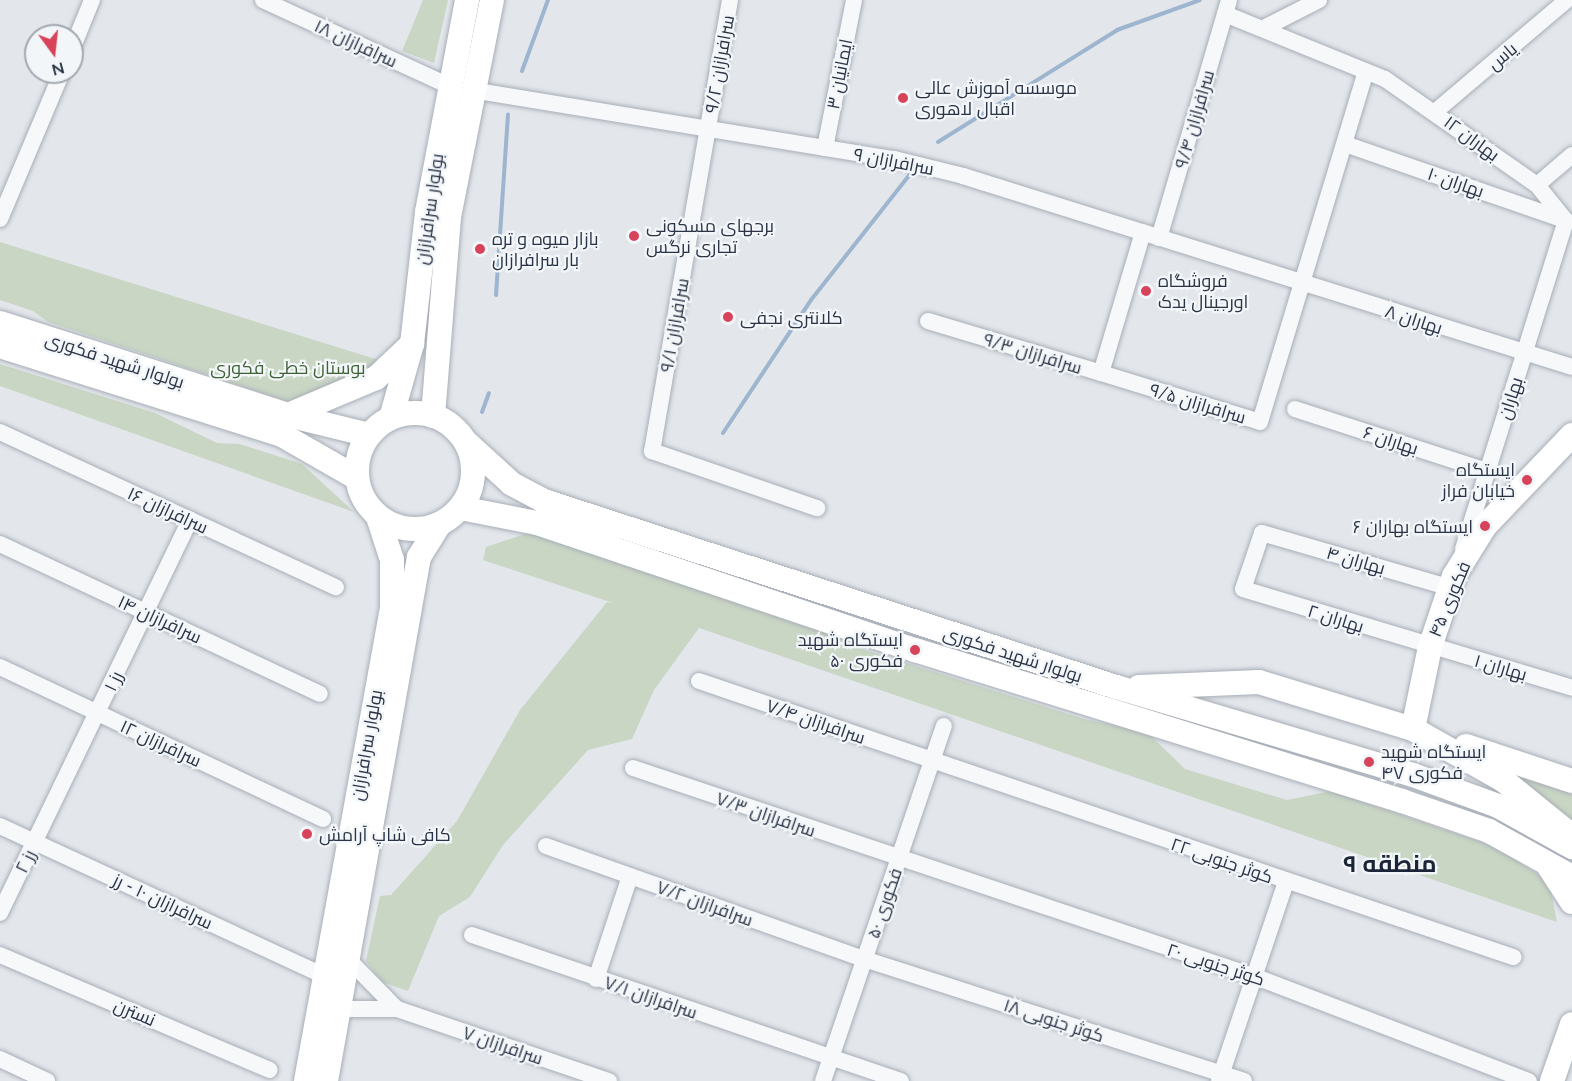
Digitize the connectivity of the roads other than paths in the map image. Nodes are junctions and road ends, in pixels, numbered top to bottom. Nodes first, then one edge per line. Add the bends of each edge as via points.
1 (92, 0) edge
2 (263, 0) edge
3 (467, 0) edge
4 (492, 0) edge
5 (730, 0) edge
6 (854, 0) edge
7 (1319, 0) edge
8 (1567, 0) edge
9 (1227, 7) edge
10 (82, 24) edge
11 (1264, 28) junction
12 (1366, 72) junction
13 (57, 84) edge
14 (460, 88) junction
15 (1436, 111) junction
16 (707, 129) junction
17 (1345, 144) junction
18 (825, 148) junction
19 (1572, 155) edge
20 (1537, 186) junction
21 (0, 219) edge
22 (1569, 221) edge
23 (1143, 232) junction
24 (1159, 238) junction
25 (1304, 284) junction
26 (928, 321) dead end
27 (0, 323) edge
28 (412, 344) junction
29 (0, 346) edge
30 (1524, 354) junction
31 (1572, 367) edge
32 (1101, 373) junction
33 (1295, 409) dead end
34 (288, 415) junction
35 (433, 416) junction
36 (391, 418) junction
37 (0, 432) edge
38 (369, 435) junction
39 (1572, 435) edge
40 (466, 442) junction
41 (1487, 471) junction
42 (357, 478) junction
43 (817, 507) dead end
44 (461, 508) junction
45 (378, 517) junction
46 (190, 520) junction
47 (440, 524) junction
48 (0, 544) edge
49 (1453, 582) junction
50 (336, 587) dead end
51 (1243, 589) joint
52 (146, 612) junction
53 (1430, 646) junction
54 (0, 667) edge
55 (699, 681) dead end
56 (1116, 687) junction
57 (1572, 688) edge
58 (320, 694) dead end
59 (98, 713) junction
60 (945, 726) dead end
61 (1413, 729) junction
62 (932, 762) junction
63 (633, 768) dead end
64 (1572, 781) edge
65 (323, 819) dead end
66 (0, 826) edge
67 (1572, 835) edge
68 (35, 843) junction
69 (546, 846) dead end
70 (1572, 847) edge
71 (898, 860) junction
72 (1546, 862) junction
73 (630, 876) junction
74 (1572, 877) edge
75 (1286, 882) junction
76 (1572, 902) edge
77 (0, 913) edge
78 (472, 935) dead end
79 (0, 955) edge
80 (1513, 957) dead end
81 (347, 958) junction
82 (864, 959) junction
83 (325, 976) junction
84 (1256, 977) junction
85 (596, 979) junction
86 (338, 1009) junction
87 (398, 1009) junction
88 (1572, 1024) edge
89 (830, 1058) junction
90 (0, 1059) edge
91 (1561, 1069) edge
92 (269, 1070) dead end
93 (577, 1076) edge
94 (1220, 1077) edge
95 (47, 1081) edge
96 (306, 1081) edge
97 (326, 1081) edge
98 (609, 1081) edge
99 (823, 1081) edge
100 (901, 1081) edge
101 (1244, 1081) edge
102 (1529, 1081) edge

1 - 10 street
2 - 14 street, سرافرازان ۱۸
3 - 14 main road, بولوار سرافرازان
4 - 14 main road, بولوار سرافرازان
5 - 16 street, سرافرازان ۹/۲
6 - 18 street, ایمانیان ۳
7 - 11 street
8 - 15 street, یاس
9 - 11 street, بهاران ۱۲
9 - 24 street, سرافرازان ۹/۴
11 - 12 street, بهاران ۱۲
12 - 15 street, بهاران ۱۲
12 - 17 street
13 - 21 street
14 - 16 street, سرافرازان ۹
14 - 28 main road, بولوار سرافرازان
14 - 35 main road, بولوار سرافرازان
15 - 20 street, بهاران ۱۲
16 - 18 street, سرافرازان ۹
16 - 43 street, سرافرازان ۹/۱ via 652,451
17 - 22 street, بهاران ۱۰
17 - 25 street
18 - 23 street, سرافرازان ۹ via 963,176
19 - 20 street
20 - 22 street, بهاران ۱۲
22 - 30 street, بهاران
23 - 24 street, سرافرازان ۹
23 - 32 street, سرافرازان ۹/۳
24 - 25 street, سرافرازان ۹
25 - 30 street, بهاران ۸
25 - 32 street, سرافرازان ۹/۵ via 1260,422
26 - 32 street, سرافرازان ۹/۳
27 - 34 main road, بولوار شهید فکوری
28 - 34 main road via 376,378
28 - 36 main road, بولوار سرافرازان
29 - 42 main road, بولوار شهید فکوری via 282,435
30 - 31 street, بهاران ۸
30 - 41 street, بهاران
33 - 41 street, بهاران ۶
34 - 38 main road, بولوار شهید فکوری
35 - 36 main road
35 - 40 main road
36 - 38 main road
37 - 46 street, سرافرازان ۱۶
38 - 42 main road via 358,455
39 - 49 main road, فکوری ۴۵ via 1485,526
40 - 44 main road via 473,464 472,486
40 - 56 main road, بولوار شهید فکوری via 512,484 544,501
41 - 49 street, بهاران
42 - 45 main road via 363,499
44 - 47 main road
44 - 72 main road, بولوار شهید فکوری via 537,523 915,650 1402,801 1489,831
45 - 47 main road via 398,527
45 - 83 main road, بولوار سرافرازان via 392,560 392,606
46 - 50 street, سرافرازان ۱۶
46 - 52 street, رز ۱
47 - 81 main road, بولوار سرافرازان via 419,557
48 - 52 street, سرافرازان ۱۴
49 - 51 street, بهاران ۴ via 1262,533
49 - 53 main road, فکوری ۴۵
51 - 53 street, بهاران ۲
52 - 58 street, سرافرازان ۱۴
52 - 59 street, رز ۱
53 - 57 street, بهاران ۱
53 - 61 main road, فکوری ۴۵
54 - 59 street, سرافرازان ۱۲
55 - 62 street, سرافرازان ۷/۴
56 - 61 main road via 1259,682
56 - 70 main road, بولوار شهید فکوری via 1413,775 1498,806
59 - 65 street, سرافرازان ۱۲
59 - 68 street, رز ۱
60 - 62 street, فکوری ۵۰
61 - 64 main road
61 - 67 main road via 1503,780
62 - 71 street, فکوری ۵۰
62 - 75 street, کوثر جنوبی ۲۲
63 - 71 street, سرافرازان ۷/۳
66 - 68 street, سرافرازان ۱۰ - رز
68 - 77 street, رز ۲
68 - 83 street, سرافرازان ۱۰ - رز
69 - 73 street, سرافرازان ۷/۲
71 - 82 street, فکوری ۵۰
71 - 84 street, کوثر جنوبی ۲۰
72 - 74 main road, بولوار شهید فکوری
72 - 76 main road
73 - 82 street, سرافرازان ۷/۲
73 - 85 street
75 - 80 street, کوثر جنوبی ۲۲
75 - 84 street
78 - 85 street, سرافرازان ۷/۱
79 - 92 street, نسترن
81 - 86 main road, بولوار سرافرازان
81 - 87 street
82 - 89 street, فکوری ۵۰
82 - 94 street, کوثر جنوبی ۱۸
83 - 96 main road, بولوار سرافرازان
84 - 94 street
84 - 102 street, کوثر جنوبی ۲۰
85 - 89 street, سرافرازان ۷/۱
86 - 87 street
86 - 97 main road, بولوار سرافرازان
87 - 93 street, سرافرازان ۷
88 - 91 main road
89 - 99 street, فکوری ۵۰
89 - 100 street, سرافرازان ۷/۱
90 - 95 street
93 - 98 street, سرافرازان ۷
94 - 101 street, کوثر جنوبی ۱۸

